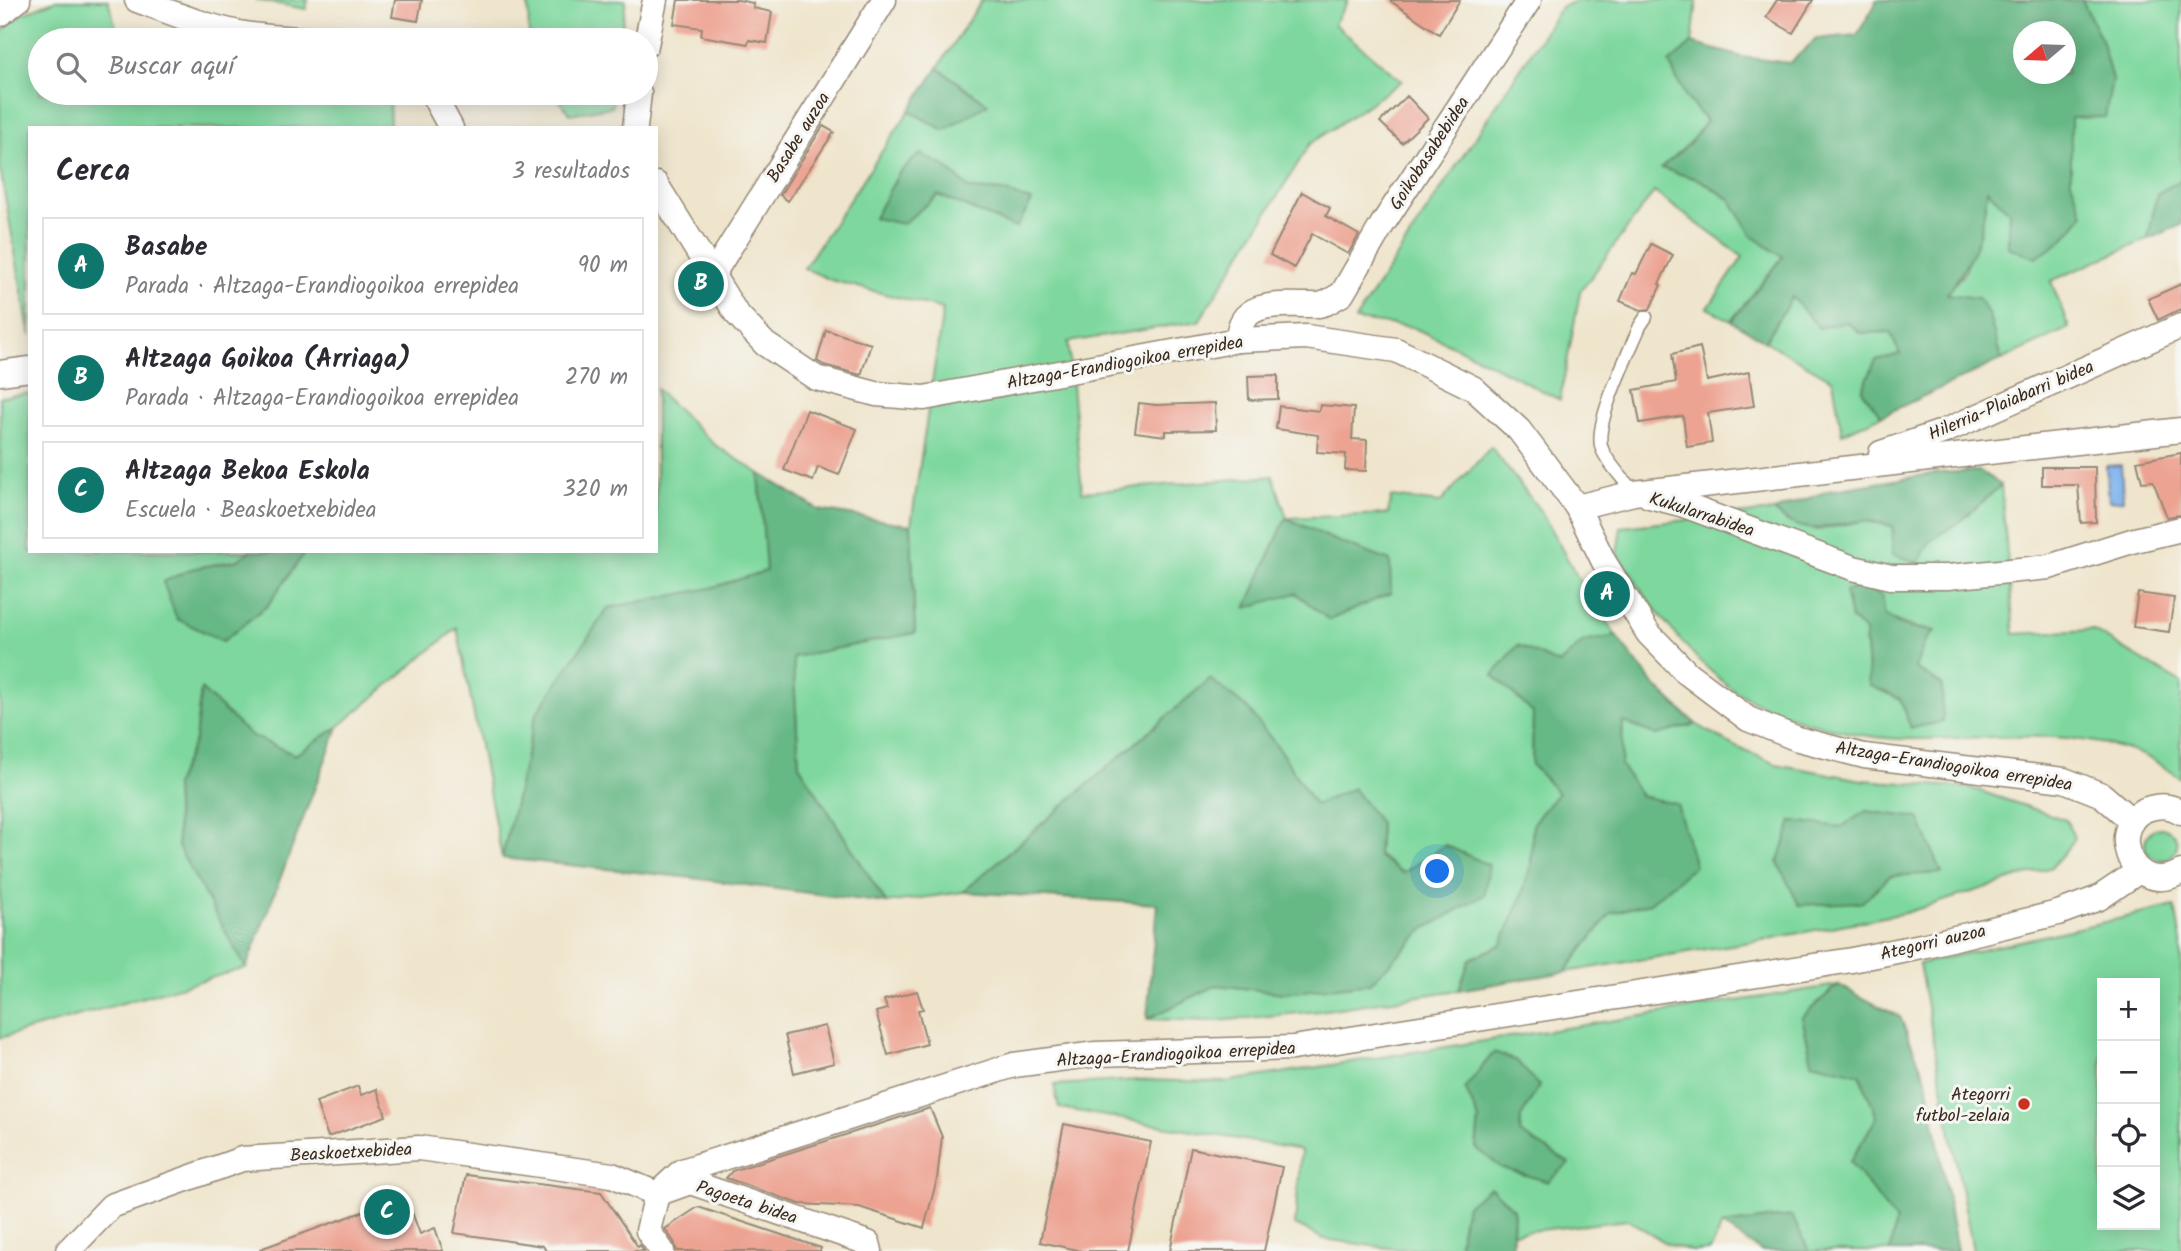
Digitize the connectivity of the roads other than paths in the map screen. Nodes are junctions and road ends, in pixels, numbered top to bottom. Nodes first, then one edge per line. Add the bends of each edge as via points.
1 (18, 0) edge
2 (137, 0) edge
3 (655, 0) edge
4 (884, 0) edge
5 (1530, 0) edge
6 (0, 14) edge
7 (217, 28) edge
8 (649, 28) edge
9 (439, 105) edge
10 (638, 105) edge
11 (450, 126) edge
12 (635, 126) edge
13 (658, 187) edge
14 (713, 274) junction
15 (1646, 317) dead end
16 (2181, 326) edge
17 (1238, 340) junction
18 (28, 369) edge
19 (0, 373) edge
20 (2181, 430) edge
21 (1837, 468) junction
22 (1634, 493) junction
23 (1577, 507) junction
24 (2181, 529) edge
25 (2181, 813) edge
26 (2132, 821) junction
27 (2139, 871) junction
28 (2181, 872) edge
29 (1716, 982) joint
30 (657, 1194) junction
31 (68, 1251) edge
32 (662, 1251) edge
33 (870, 1251) edge

1 - 6 street
2 - 7 street
3 - 8 street
4 - 14 street, Basabe auzoa
5 - 17 street, Goikobasabebidea via 1342,294 1326,303 1256,309 1242,319
9 - 11 street
10 - 12 street
13 - 14 street, Altzaga-Erandiogoikoa errepidea
14 - 17 street, Altzaga-Erandiogoikoa errepidea via 736,313 765,344 816,378 876,394 924,398
15 - 22 lane via 1608,402 1599,435 1602,449
16 - 21 street, Hilerria-Plaiabarri bidea via 1945,431
17 - 23 street, Altzaga-Erandiogoikoa errepidea via 1306,337 1396,350 1440,371 1473,388 1519,430
18 - 19 street
20 - 21 street, Kukularrabidea
21 - 22 street, Kukularrabidea
22 - 23 street
22 - 24 street, Kukularrabidea via 1684,505 1853,568 1891,577 1948,577 2049,567
23 - 26 street, Altzaga-Erandiogoikoa errepidea via 1604,562 1648,632 1687,673 1748,719 1798,739 1864,756 2064,780 2102,795
25 - 26 street via 2152,807
26 - 27 street via 2127,853
27 - 28 street via 2161,878
27 - 29 street, Ategorri auzoa via 2099,898 2058,913 1902,950
29 - 30 street, Altzaga-Erandiogoikoa errepidea via 1293,1048 1096,1054 1014,1065 682,1171
30 - 31 street, Beaskoetxebidea via 612,1175 419,1148 242,1159 111,1206
30 - 32 street via 648,1231
30 - 33 street, Pagoeta bidea via 690,1182 868,1243

